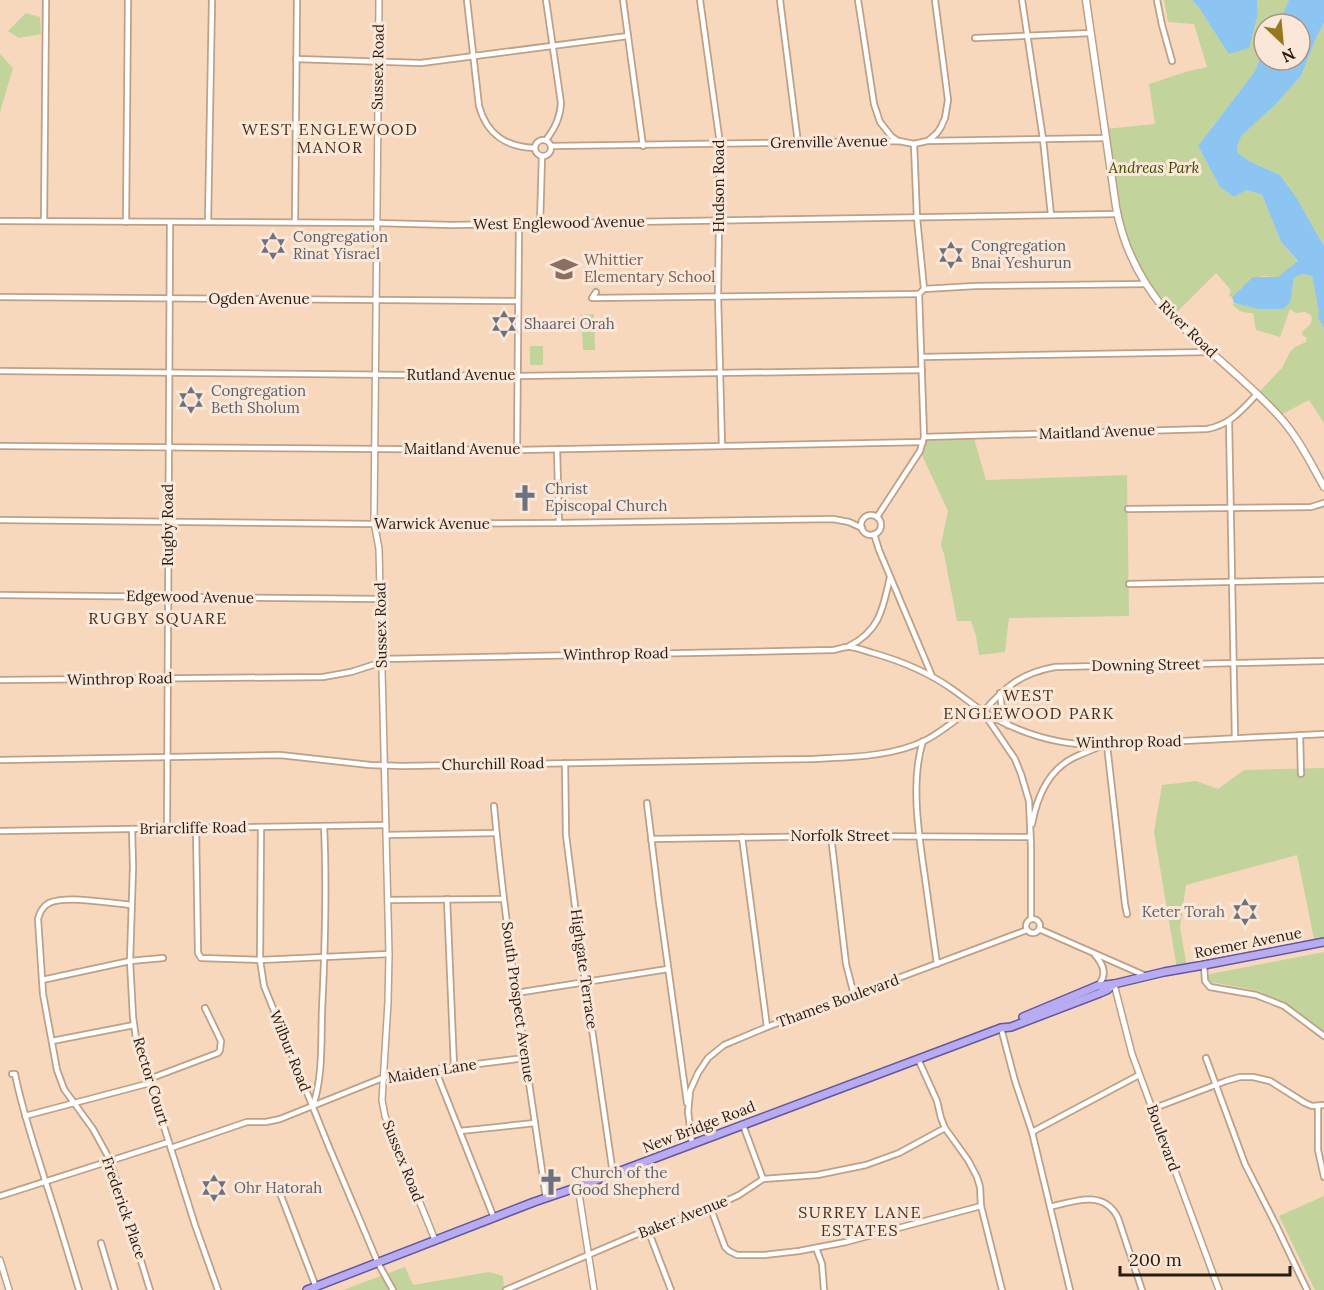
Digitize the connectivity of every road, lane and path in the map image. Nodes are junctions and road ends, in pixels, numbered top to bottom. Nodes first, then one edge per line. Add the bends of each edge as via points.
1 (46, 0) edge
2 (128, 0) edge
3 (212, 0) edge
4 (297, 0) edge
5 (379, 0) edge
6 (467, 0) edge
7 (546, 0) edge
8 (623, 0) edge
9 (700, 0) edge
10 (780, 0) edge
11 (858, 0) edge
12 (935, 0) edge
13 (1022, 0) edge
14 (1086, 0) edge
15 (1157, 0) edge
16 (1091, 33) junction
17 (628, 36) junction
18 (1027, 36) junction
19 (975, 38) dead end
20 (553, 46) junction
21 (474, 56) junction
22 (296, 59) junction
23 (1172, 61) dead end
24 (377, 62) junction
25 (1106, 138) junction
26 (1043, 139) junction
27 (546, 140) junction
28 (899, 141) junction
29 (927, 141) junction
30 (798, 143) junction
31 (720, 144) junction
32 (914, 144) junction
33 (551, 146) junction
34 (643, 146) junction
35 (535, 148) junction
36 (542, 156) junction
37 (1117, 214) junction
38 (1050, 215) junction
39 (917, 218) junction
40 (0, 221) edge
41 (44, 221) junction
42 (719, 221) junction
43 (126, 222) junction
44 (170, 222) junction
45 (208, 222) junction
46 (294, 222) junction
47 (376, 223) junction
48 (519, 224) junction
49 (540, 224) junction
50 (1146, 284) junction
51 (924, 289) junction
52 (596, 292) dead end
53 (919, 294) junction
54 (718, 296) junction
55 (0, 297) edge
56 (169, 298) junction
57 (376, 300) junction
58 (518, 301) junction
59 (1210, 352) junction
60 (922, 357) junction
61 (922, 370) junction
62 (0, 371) edge
63 (169, 373) junction
64 (720, 373) junction
65 (375, 375) junction
66 (518, 376) junction
67 (1257, 394) junction
68 (1229, 421) junction
69 (924, 440) junction
70 (0, 446) edge
71 (722, 446) junction
72 (169, 447) junction
73 (374, 448) junction
74 (557, 449) junction
75 (517, 450) junction
76 (1324, 487) edge
77 (1324, 503) edge
78 (1128, 509) dead end
79 (1231, 509) junction
80 (877, 517) junction
81 (0, 520) edge
82 (168, 522) junction
83 (559, 523) junction
84 (374, 524) junction
85 (862, 528) junction
86 (874, 534) junction
87 (890, 576) junction
88 (1324, 580) edge
89 (1232, 583) junction
90 (1128, 584) dead end
91 (0, 595) edge
92 (168, 597) junction
93 (381, 599) junction
94 (849, 646) junction
95 (382, 660) junction
96 (1324, 661) edge
97 (1234, 663) junction
98 (932, 676) junction
99 (168, 679) junction
100 (0, 680) edge
101 (1000, 693) junction
102 (974, 706) junction
103 (983, 712) junction
104 (1008, 725) junction
105 (1324, 734) edge
106 (1300, 735) junction
107 (1235, 738) junction
108 (923, 741) junction
109 (1106, 745) junction
110 (167, 757) junction
111 (0, 760) edge
112 (565, 763) junction
113 (385, 766) junction
114 (1301, 774) dead end
115 (646, 803) dead end
116 (494, 806) dead end
117 (386, 825) junction
118 (324, 826) junction
119 (261, 827) junction
120 (167, 828) junction
121 (196, 828) junction
122 (132, 829) junction
123 (0, 831) edge
124 (496, 833) junction
125 (386, 835) junction
126 (831, 836) junction
127 (919, 836) junction
128 (742, 837) junction
129 (1030, 837) junction
130 (651, 839) junction
131 (447, 899) junction
132 (503, 899) junction
133 (388, 900) junction
134 (131, 905) junction
135 (1127, 914) dead end
136 (1031, 919) junction
137 (1039, 929) junction
138 (1027, 930) junction
139 (1324, 942) edge
140 (1094, 953) junction
141 (389, 954) junction
142 (324, 957) junction
143 (163, 958) dead end
144 (260, 960) junction
145 (130, 961) junction
146 (937, 964) junction
147 (1204, 965) junction
148 (668, 969) junction
149 (1146, 976) junction
150 (42, 980) junction
151 (585, 982) junction
152 (1114, 984) junction
153 (1097, 986) junction
154 (516, 993) junction
155 (854, 995) junction
156 (205, 1008) dead end
157 (134, 1025) junction
158 (768, 1027) junction
159 (1001, 1028) junction
160 (1324, 1036) edge
161 (52, 1041) junction
162 (525, 1058) junction
163 (1206, 1058) dead end
164 (918, 1059) junction
165 (454, 1067) junction
166 (435, 1069) junction
167 (12, 1074) dead end
168 (1139, 1075) junction
169 (384, 1078) junction
170 (150, 1081) junction
171 (1216, 1085) junction
172 (74, 1103) junction
173 (1324, 1105) edge
174 (313, 1106) junction
175 (1318, 1106) junction
176 (1152, 1109) junction
177 (688, 1113) junction
178 (24, 1116) junction
179 (535, 1123) junction
180 (742, 1125) junction
181 (945, 1128) junction
182 (460, 1131) junction
183 (1032, 1132) junction
184 (169, 1142) junction
185 (692, 1144) junction
186 (171, 1148) junction
187 (110, 1161) junction
188 (613, 1174) junction
189 (1324, 1177) edge
190 (763, 1179) junction
191 (46, 1181) junction
192 (578, 1187) junction
193 (278, 1188) dead end
194 (0, 1196) edge
195 (546, 1198) junction
196 (981, 1206) junction
197 (1050, 1207) junction
198 (711, 1209) junction
199 (494, 1218) junction
200 (648, 1230) junction
201 (435, 1240) junction
202 (101, 1243) dead end
203 (816, 1248) junction
204 (589, 1255) junction
205 (0, 1263) edge
206 (378, 1263) junction
207 (316, 1287) junction
208 (9, 1290) edge
209 (79, 1290) edge
210 (115, 1290) edge
211 (150, 1290) edge
212 (218, 1290) edge
213 (307, 1290) edge
214 (393, 1290) edge
215 (506, 1290) edge
216 (594, 1290) edge
217 (671, 1290) edge
218 (825, 1290) edge
219 (1002, 1290) edge
220 (1070, 1290) edge
221 (1142, 1290) edge
222 (1219, 1290) edge
223 (1307, 1290) edge

1 - 41 street
2 - 43 street
3 - 45 street
4 - 22 street
5 - 24 street, Sussex Road
6 - 21 street
7 - 20 street
8 - 17 street
9 - 31 street, Hudson Road
10 - 30 street
11 - 28 street via 876,113 886,131
12 - 29 street via 948,100 941,128
13 - 18 street
14 - 16 main road, River Road
15 - 23 street
16 - 18 street
16 - 25 main road, River Road
17 - 20 street
17 - 34 street
18 - 19 street
18 - 26 street
20 - 21 street
20 - 27 street via 561,103 556,126
21 - 24 street via 421,63
21 - 35 street via 479,106 485,122 502,140
22 - 24 street
22 - 46 street
24 - 47 street, Sussex Road
25 - 26 street, Grenville Avenue
25 - 37 main road, River Road
26 - 29 street, Grenville Avenue
26 - 38 street
27 - 33 street
27 - 35 street via 538,141
28 - 30 street, Grenville Avenue
28 - 32 street, Grenville Avenue
29 - 32 street, Grenville Avenue
30 - 31 street, Grenville Avenue
31 - 34 street, Grenville Avenue
31 - 42 street, Hudson Road
32 - 39 street
33 - 34 street, Grenville Avenue
33 - 36 street via 549,153
35 - 36 street
36 - 49 street
37 - 38 street, West Englewood Avenue
37 - 50 main road, River Road via 1128,249
38 - 39 street, West Englewood Avenue
39 - 42 street, West Englewood Avenue
39 - 51 street
40 - 41 street, West Englewood Avenue
41 - 43 street, West Englewood Avenue
42 - 49 street, West Englewood Avenue
42 - 54 street, Hudson Road
43 - 44 street, West Englewood Avenue
44 - 45 street, West Englewood Avenue
44 - 56 street, Rugby Road
45 - 46 street, West Englewood Avenue
46 - 47 street, West Englewood Avenue
47 - 48 street, West Englewood Avenue
47 - 57 street, Sussex Road
48 - 49 street, West Englewood Avenue
48 - 58 street
50 - 51 street
50 - 59 main road, River Road via 1167,311
51 - 53 street
52 - 54 street via 592,298
53 - 54 street
53 - 60 street
54 - 64 street, Hudson Road
55 - 56 street, Ogden Avenue
56 - 57 street, Ogden Avenue
56 - 63 street, Rugby Road
57 - 58 street, Ogden Avenue
57 - 65 street, Sussex Road
58 - 66 street
59 - 60 street
59 - 67 main road, River Road
60 - 61 street
61 - 64 street, Rutland Avenue
61 - 69 street
62 - 63 street, Rutland Avenue
63 - 65 street, Rutland Avenue
63 - 72 street, Rugby Road
64 - 66 street, Rutland Avenue
64 - 71 street, Hudson Road
65 - 66 street, Rutland Avenue
65 - 73 street, Sussex Road
66 - 75 street
67 - 68 street, Maitland Avenue
67 - 76 main road, River Road via 1292,431
68 - 69 street, Maitland Avenue via 1207,429
68 - 79 street
69 - 71 street, Maitland Avenue
69 - 80 street
70 - 72 street, Maitland Avenue
71 - 74 street, Maitland Avenue
72 - 73 street, Maitland Avenue
72 - 82 street, Rugby Road
73 - 75 street, Maitland Avenue
73 - 84 street, Sussex Road
74 - 75 street, Maitland Avenue
74 - 83 street
77 - 79 street via 1311,507
78 - 79 street
79 - 89 street
80 - 85 street via 865,517
80 - 86 street via 880,526
81 - 82 street, Warwick Avenue
82 - 84 street, Warwick Avenue
82 - 92 street, Rugby Road
83 - 84 street, Warwick Avenue
83 - 85 street, Warwick Avenue via 833,519
84 - 93 street, Sussex Road
85 - 86 street via 865,533
86 - 87 street
87 - 94 street, Winthrop Road via 876,624
87 - 98 street
88 - 89 street
89 - 90 street
89 - 97 street
91 - 92 street, Edgewood Avenue
92 - 93 street, Edgewood Avenue
92 - 99 street, Rugby Road
93 - 95 street, Sussex Road
94 - 95 street, Winthrop Road via 833,650
94 - 98 street, Winthrop Road
95 - 99 street, Winthrop Road via 323,677
95 - 113 street, Sussex Road
96 - 97 street, Downing Street
97 - 101 street, Downing Street via 1055,668 1022,677
97 - 107 street
98 - 102 street, Winthrop Road
99 - 100 street, Winthrop Road
99 - 110 street, Rugby Road
101 - 103 street, Downing Street
101 - 104 street
102 - 103 street, Winthrop Road
102 - 108 street, Churchill Road
103 - 104 street, Winthrop Road
103 - 129 street via 1021,774 1029,801
104 - 109 street, Winthrop Road via 1052,740
105 - 106 street, Winthrop Road
106 - 107 street, Winthrop Road
106 - 114 street
107 - 109 street, Winthrop Road
108 - 112 street, Churchill Road via 896,751 813,759
108 - 127 street via 916,780
109 - 129 street via 1074,757 1053,774 1037,802
109 - 135 street
110 - 111 street, Churchill Road
110 - 113 street, Churchill Road via 280,755
110 - 120 street, Rugby Road
112 - 113 street, Churchill Road
112 - 151 street, Highgate Terrace via 566,835
113 - 117 street, Sussex Road
115 - 130 street
116 - 124 street, South Prospect Avenue
117 - 118 street, Briarcliffe Road
117 - 125 street, Sussex Road
118 - 119 street, Briarcliffe Road
118 - 142 street
119 - 121 street, Briarcliffe Road
119 - 144 street, Wilbur Road
120 - 121 street, Briarcliffe Road
120 - 122 street, Briarcliffe Road
121 - 144 street via 198,953 201,958
122 - 123 street, Briarcliffe Road
122 - 134 street, Rector Court
124 - 125 street
124 - 132 street, South Prospect Avenue
125 - 133 street, Sussex Road
126 - 127 street, Norfolk Street
126 - 128 street, Norfolk Street
126 - 155 street via 846,964
127 - 129 street, Norfolk Street
127 - 146 street
128 - 130 street, Norfolk Street
128 - 158 street
129 - 136 street
130 - 148 street
131 - 132 street
131 - 133 street
131 - 165 street
132 - 154 street, South Prospect Avenue
133 - 141 street, Sussex Road
134 - 145 street, Rector Court
134 - 150 street, Frederick Place via 68,900 46,905 38,919
136 - 137 street via 1038,921
136 - 138 street
137 - 138 street via 1034,933
137 - 140 street
138 - 146 street, Thames Boulevard
139 - 147 main road, Roemer Avenue
140 - 149 street
140 - 153 street via 1104,972
141 - 142 street
141 - 169 street, Sussex Road
142 - 144 street
142 - 174 street via 320,1076
143 - 145 street
144 - 174 street, Wilbur Road via 264,986
145 - 150 street
145 - 157 street, Rector Court
146 - 155 street, Thames Boulevard
147 - 149 main road, Roemer Avenue
147 - 160 street via 1205,981 1210,987 1256,995 1284,1005
148 - 151 street
148 - 177 street
149 - 152 main road, New Bridge Road
150 - 161 street, Frederick Place
151 - 154 street
151 - 188 street, Highgate Terrace
152 - 153 main road, New Bridge Road
152 - 159 main road, New Bridge Road via 1107,990
152 - 168 street, Boulevard
153 - 159 main road, New Bridge Road
154 - 162 street, South Prospect Avenue
155 - 158 street, Thames Boulevard
156 - 170 street via 221,1041 218,1053
157 - 161 street
157 - 170 street, Rector Court
158 - 177 street, Thames Boulevard via 724,1045 708,1058 690,1091
159 - 164 main road, New Bridge Road
159 - 183 street
161 - 172 street, Frederick Place via 60,1080
162 - 165 street, Maiden Lane
162 - 179 street, South Prospect Avenue
163 - 171 street
164 - 180 main road, New Bridge Road
164 - 181 street
165 - 166 street, Maiden Lane
166 - 169 street, Maiden Lane
166 - 182 street
167 - 178 street
168 - 176 street, Boulevard
168 - 183 street
169 - 174 street, Maiden Lane
169 - 201 street, Sussex Road via 385,1116
170 - 172 street
170 - 184 street, Rector Court
171 - 175 street via 1240,1077 1262,1078 1298,1100
171 - 176 street
171 - 223 street via 1245,1164
172 - 178 street
172 - 187 street, Frederick Place
173 - 175 street
174 - 186 street, Maiden Lane via 273,1121 247,1122
174 - 206 street, Wilbur Road
175 - 189 street via 1318,1150
176 - 222 street, Boulevard
177 - 185 street
178 - 191 street
179 - 182 street
179 - 195 street, South Prospect Avenue
180 - 185 main road, New Bridge Road
180 - 190 street
181 - 190 street, Baker Avenue via 899,1154 866,1165 817,1175
181 - 196 street via 977,1177
182 - 199 street
183 - 197 street
184 - 186 street, Rector Court
184 - 187 street
185 - 188 main road, New Bridge Road
186 - 212 street, Rector Court
187 - 191 street
187 - 211 street, Frederick Place
188 - 192 main road, New Bridge Road
190 - 198 street, Baker Avenue
191 - 194 street
191 - 209 street
192 - 195 main road, New Bridge Road
192 - 204 street
193 - 207 street
195 - 199 main road, New Bridge Road
196 - 203 street
196 - 219 street
197 - 220 street
197 - 221 street via 1089,1199 1112,1208
198 - 200 street, Baker Avenue
198 - 203 street via 726,1247 737,1255
199 - 201 main road, New Bridge Road
200 - 204 street, Baker Avenue
200 - 217 street
201 - 206 main road, New Bridge Road
202 - 210 street
203 - 218 street
204 - 215 street, Baker Avenue
204 - 216 street
205 - 208 street
206 - 207 main road, New Bridge Road
206 - 214 street, Wilbur Road
207 - 213 main road, New Bridge Road

